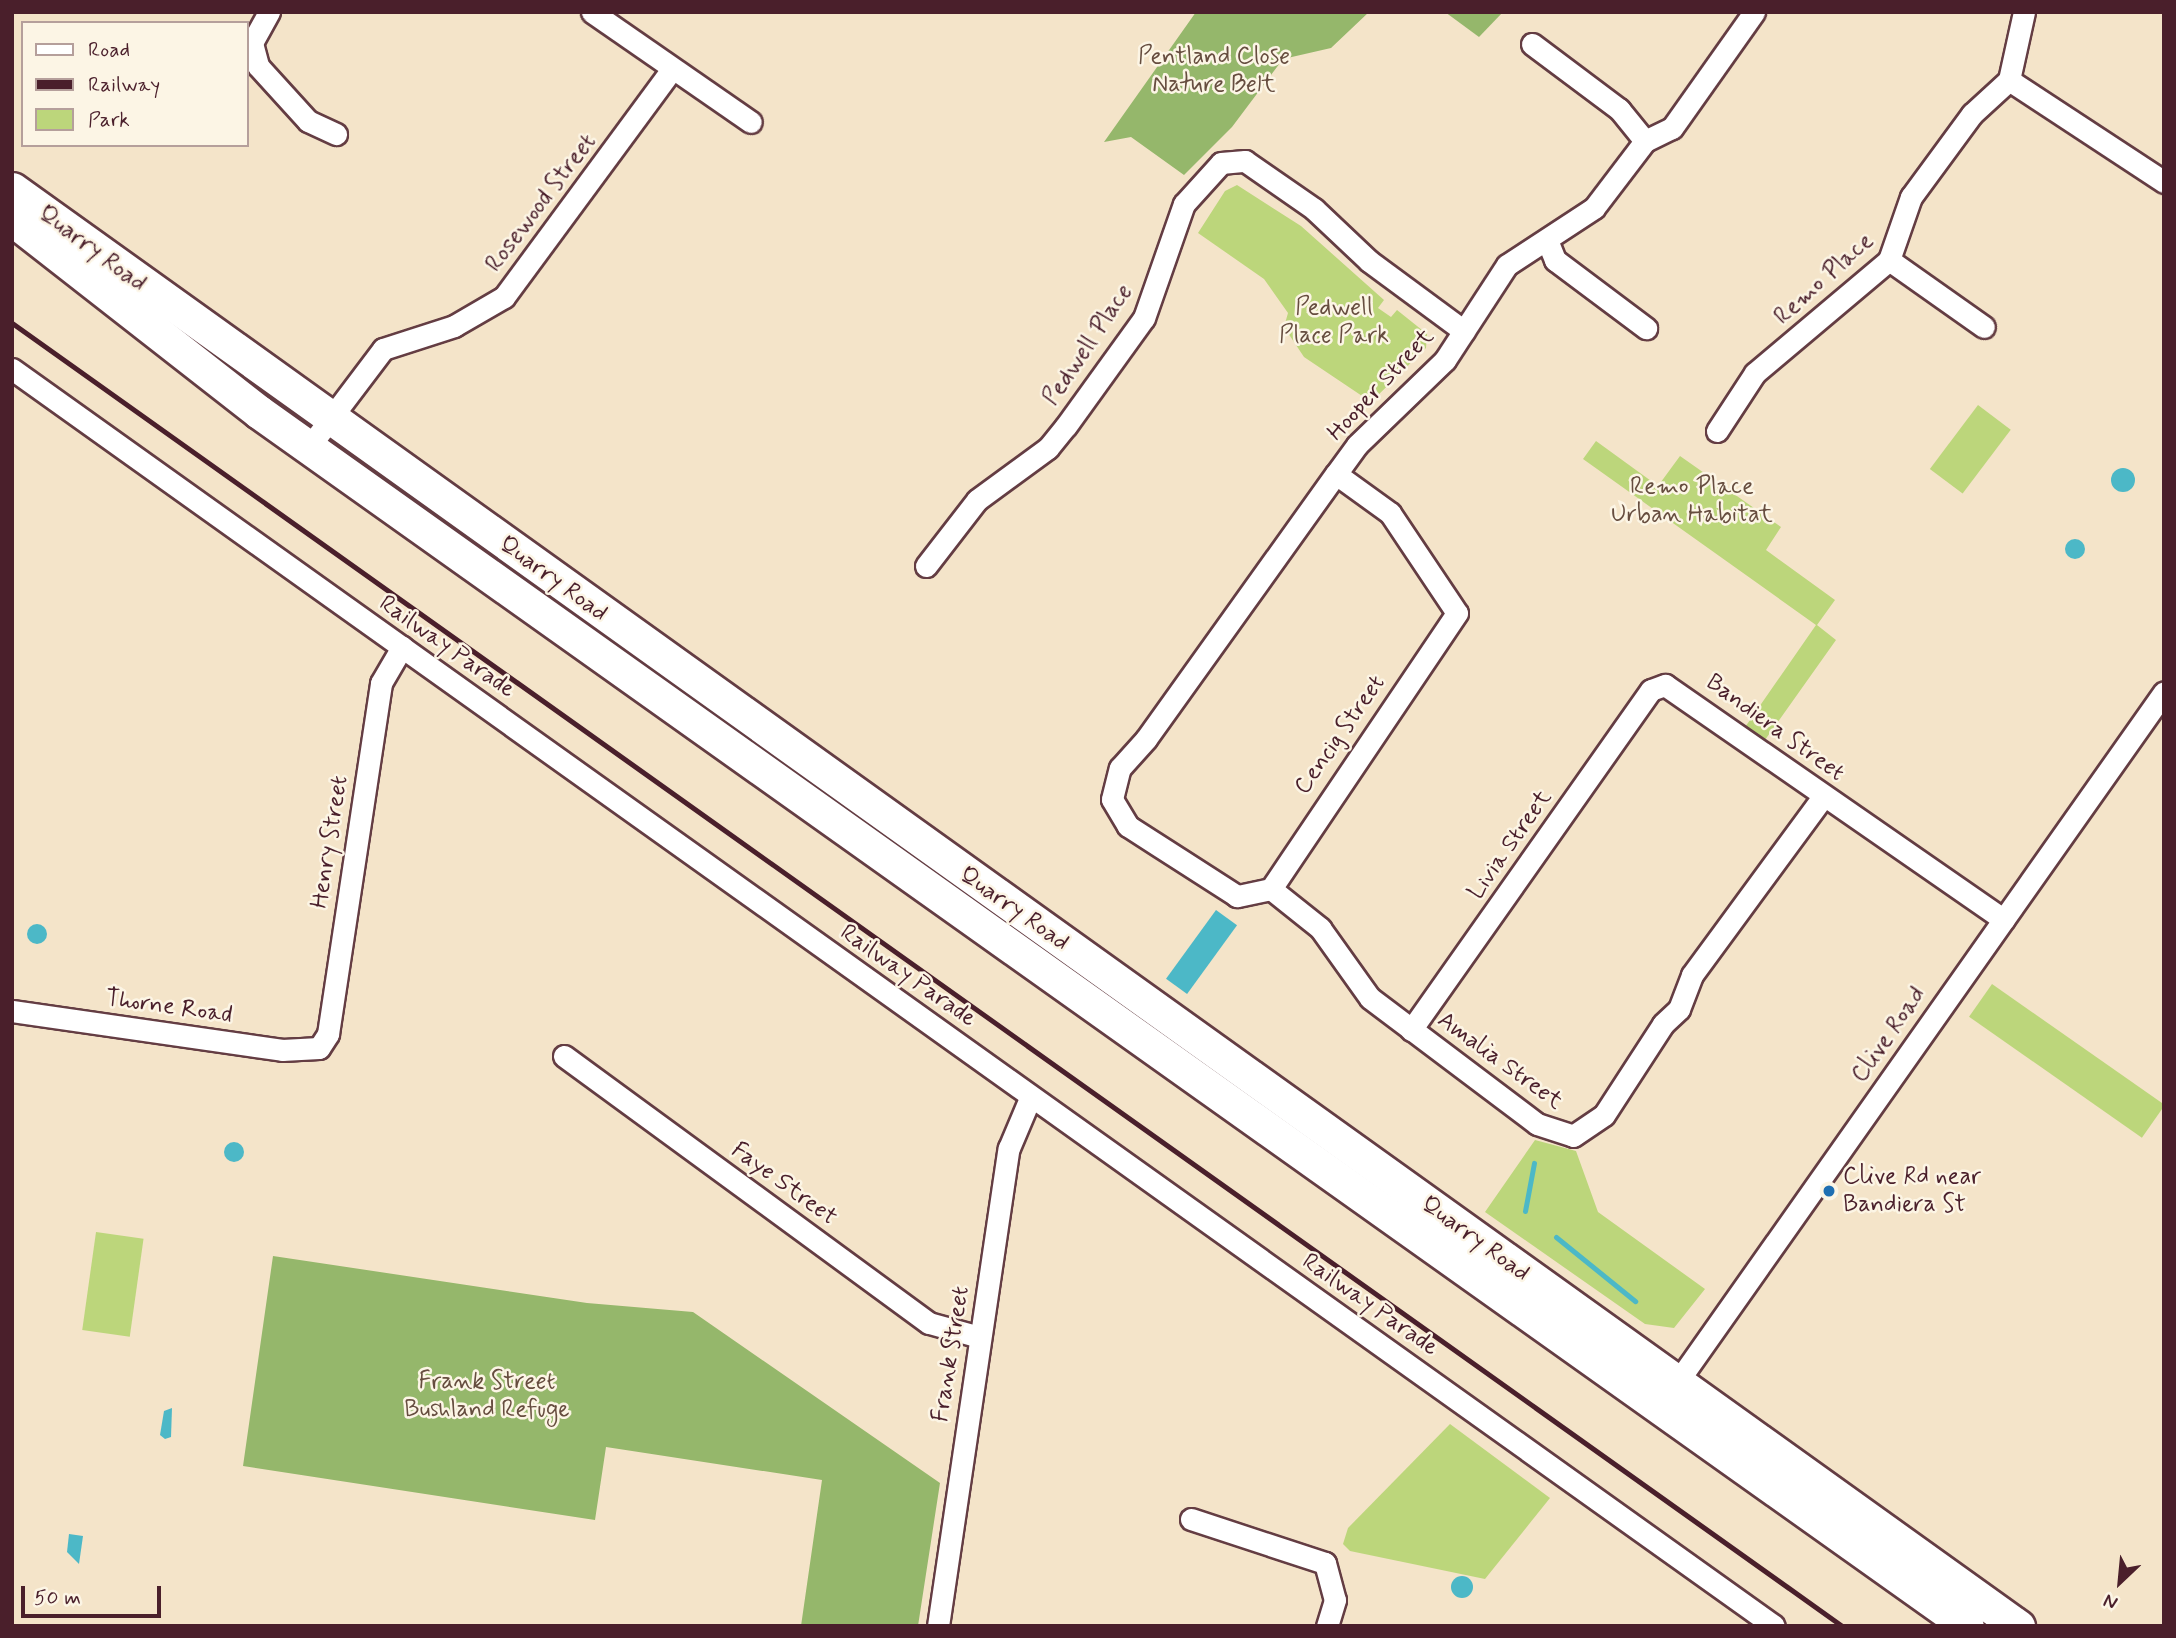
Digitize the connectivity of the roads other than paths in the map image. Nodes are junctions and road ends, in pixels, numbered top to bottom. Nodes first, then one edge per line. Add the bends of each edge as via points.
1 (269, 12) edge
2 (592, 12) edge
3 (1754, 12) edge
4 (2024, 12) edge
5 (1532, 44) dead end
6 (671, 69) junction
7 (2008, 80) junction
8 (751, 122) dead end
9 (336, 135) dead end
10 (1645, 141) junction
11 (2164, 182) edge
12 (12, 189) edge
13 (12, 219) edge
14 (1547, 240) junction
15 (1889, 260) junction
16 (1984, 327) dead end
17 (1646, 328) dead end
18 (1464, 331) junction
19 (12, 369) edge
20 (328, 419) junction
21 (1717, 432) dead end
22 (309, 447) junction
23 (1336, 474) junction
24 (926, 566) dead end
25 (402, 647) junction
26 (1651, 690) joint
27 (2164, 692) edge
28 (1822, 798) junction
29 (1271, 889) junction
30 (2004, 920) junction
31 (12, 1011) edge
32 (1411, 1030) junction
33 (319, 1048) joint
34 (564, 1056) dead end
35 (1031, 1096) junction
36 (1385, 1194) junction
37 (980, 1337) junction
38 (1667, 1395) junction
39 (1191, 1519) dead end
40 (938, 1626) edge
41 (1327, 1626) edge
42 (1774, 1626) edge
43 (1966, 1626) edge
44 (2018, 1626) edge

1 - 9 street via 253,43 258,65 308,121
2 - 6 street
3 - 10 street, Hooper Street via 1672,128
4 - 7 street
5 - 10 street via 1619,109
6 - 8 street
6 - 20 street, Rosewood Street via 504,297 454,326 383,349
7 - 11 street
7 - 15 street, Remo Place via 1962,126 1911,197
10 - 14 street, Hooper Street via 1594,208
12 - 20 main road, Quarry Road
13 - 22 main road, Quarry Road
14 - 17 street via 1555,260
14 - 18 street, Hooper Street via 1507,265
15 - 16 street
15 - 21 street, Remo Place via 1755,373
18 - 23 street, Hooper Street via 1445,360
18 - 24 street, Pedwell Place via 1370,261 1314,209 1245,161 1221,163 1184,204 1144,318 1066,426 1048,448 988,489
19 - 25 street, Railway Parade
20 - 22 street, Rosewood Street
20 - 36 main road, Quarry Road
22 - 36 main road, Quarry Road
23 - 29 street, Cencig Street via 1390,513 1457,613
23 - 29 street, Hooper Street via 1120,768 1112,799 1128,826 1225,891 1250,897
25 - 33 street, Henry Street via 381,683 328,1034
25 - 35 street, Railway Parade
26 - 28 street, Bandiera Street via 1678,689 1803,777
26 - 32 street, Livia Street
27 - 30 street, Clive Road
28 - 30 street, Bandiera Street
28 - 32 street, Amalia Street via 1692,975 1679,1009 1592,1126 1573,1136 1551,1132
29 - 32 street, Amalia Street via 1320,928 1370,998
30 - 38 street, Clive Road
31 - 33 street, Thorne Road via 282,1050
34 - 37 street, Faye Street via 929,1323
35 - 37 street, Frank Street via 1009,1148
35 - 42 street, Railway Parade
36 - 38 main road, Quarry Road
37 - 40 street, Frank Street
38 - 43 main road, Quarry Road
38 - 44 main road, Quarry Road
39 - 41 street via 1325,1563 1335,1600

